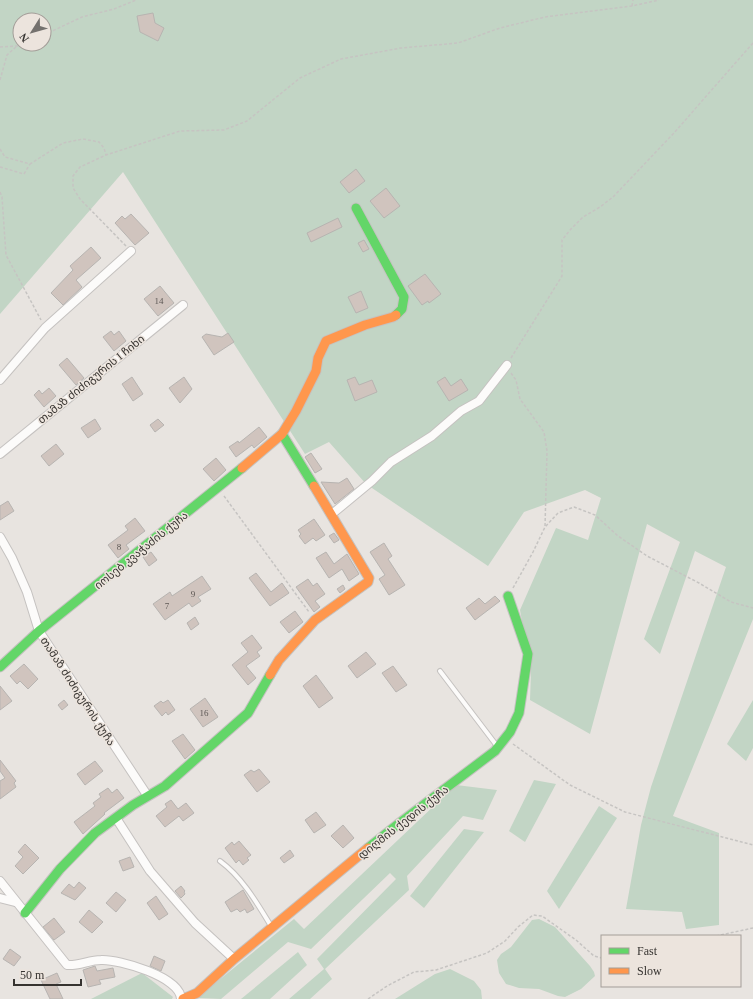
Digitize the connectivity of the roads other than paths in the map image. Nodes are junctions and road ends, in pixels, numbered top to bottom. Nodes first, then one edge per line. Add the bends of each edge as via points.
1 (356, 208) dead end
2 (131, 251) road end
3 (183, 304) dead end
4 (507, 365) road end
5 (0, 380) edge
6 (282, 434) junction
7 (0, 454) edge
8 (332, 514) junction
9 (0, 537) edge
10 (508, 596) road end
11 (39, 631) junction
12 (0, 667) edge
13 (440, 671) dead end
14 (498, 748) junction
15 (148, 795) junction
16 (116, 818) junction
17 (220, 861) dead end
18 (0, 881) edge
19 (0, 898) edge
20 (15, 902) junction
21 (25, 913) junction
22 (272, 928) junction
23 (234, 959) junction
24 (182, 999) edge

1 - 6 street, იოსებ კვაჭაძის ქუჩა via 404,297 402,309 393,317 326,341 318,358 316,371
2 - 5 street via 45,328
3 - 7 street, თამაზ ძიძიგურის I ჩიხი
4 - 8 street via 479,401 461,411 432,436 391,462
6 - 8 street
6 - 11 street, იოსებ კვაჭაძის ქუჩა
8 - 15 street via 369,578 368,582 315,620 279,660 248,713 165,786
9 - 11 street, თამაზ ძიძიგურის ქუჩა via 27,592
10 - 14 street, დიღმის ქედის ქუჩა via 528,654 519,713 510,732
11 - 12 street, იოსებ კვაჭაძის ქუჩა
11 - 15 street, თამაზ ძიძიგურის ქუჩა
13 - 14 lane
14 - 22 street, დიღმის ქედის ქუჩა via 397,825
15 - 16 street
16 - 21 street via 95,833 60,869
16 - 23 street via 150,871 195,923
17 - 22 lane via 256,901
18 - 20 street, დიღმის ქედის ქუჩა
19 - 20 street
20 - 21 street, დიღმის ქედის ქუჩა
21 - 24 street, დიღმის ქედის ქუჩა via 67,965 102,959 118,961 147,970 167,981 175,987
22 - 23 street, დიღმის ქედის ქუჩა
23 - 24 street, დიღმის ქედის ქუჩა via 197,993

